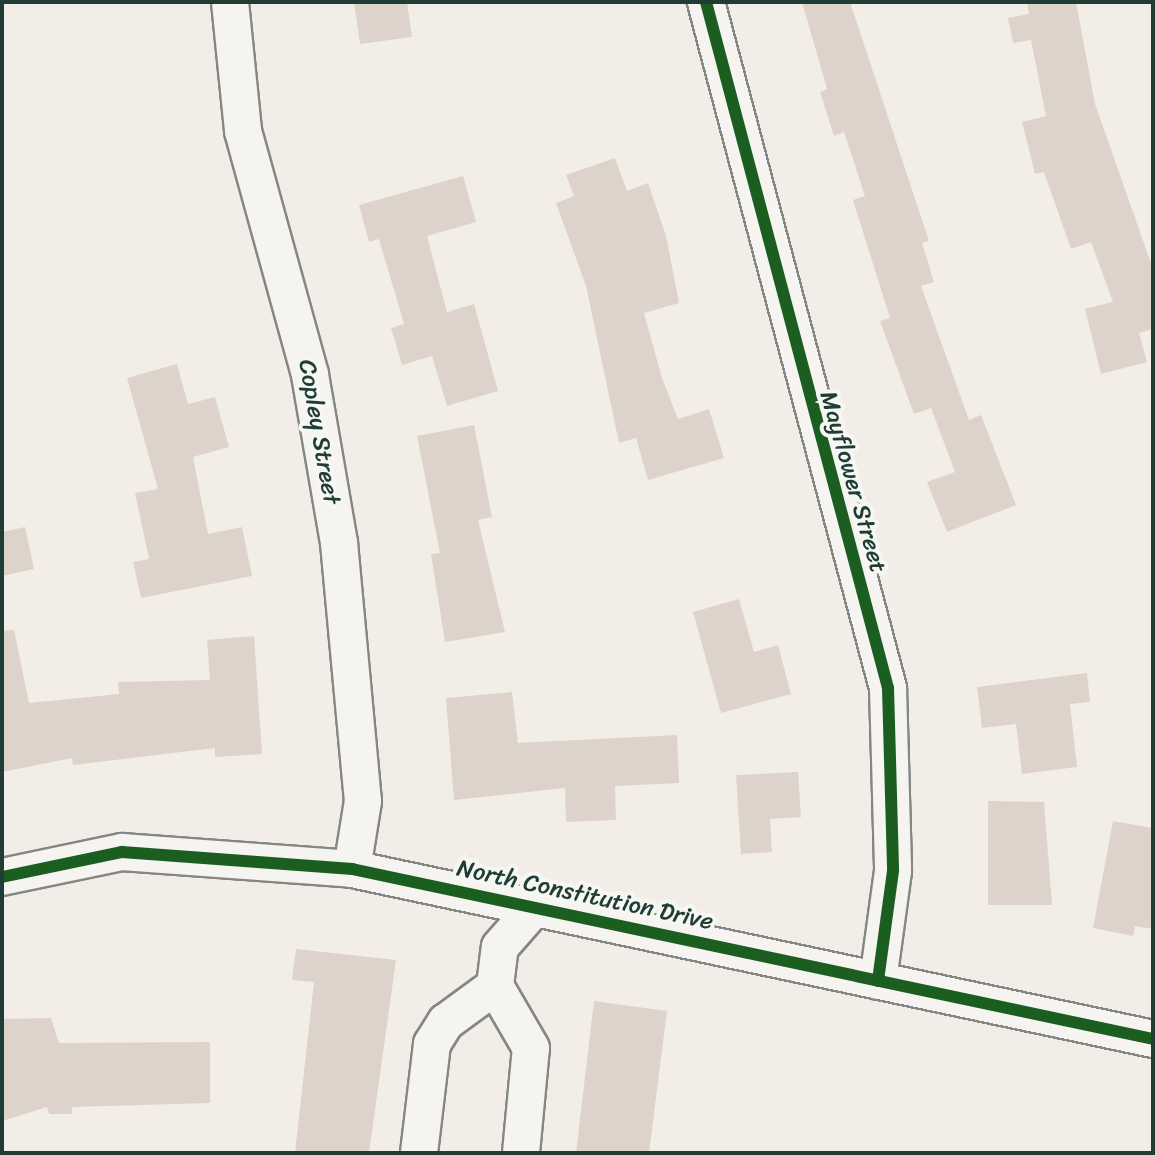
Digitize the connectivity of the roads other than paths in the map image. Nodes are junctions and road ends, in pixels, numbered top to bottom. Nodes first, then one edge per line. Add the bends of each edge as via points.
1 (230, 2) edge
2 (706, 2) edge
3 (352, 869) junction
4 (2, 877) edge
5 (536, 906) junction
6 (878, 981) junction
7 (495, 986) junction
8 (1153, 1039) edge
9 (419, 1153) edge
10 (521, 1153) edge

1 - 3 street, Copley Street via 243,131 310,375 339,543 363,801
2 - 6 street, Mayflower Street via 888,688 893,871
3 - 4 street, North Constitution Drive via 122,852
3 - 5 street, North Constitution Drive
5 - 6 street, North Constitution Drive
5 - 7 street via 500,947
6 - 8 street, North Constitution Drive
7 - 9 street via 446,1022 432,1044
7 - 10 street via 531,1048

